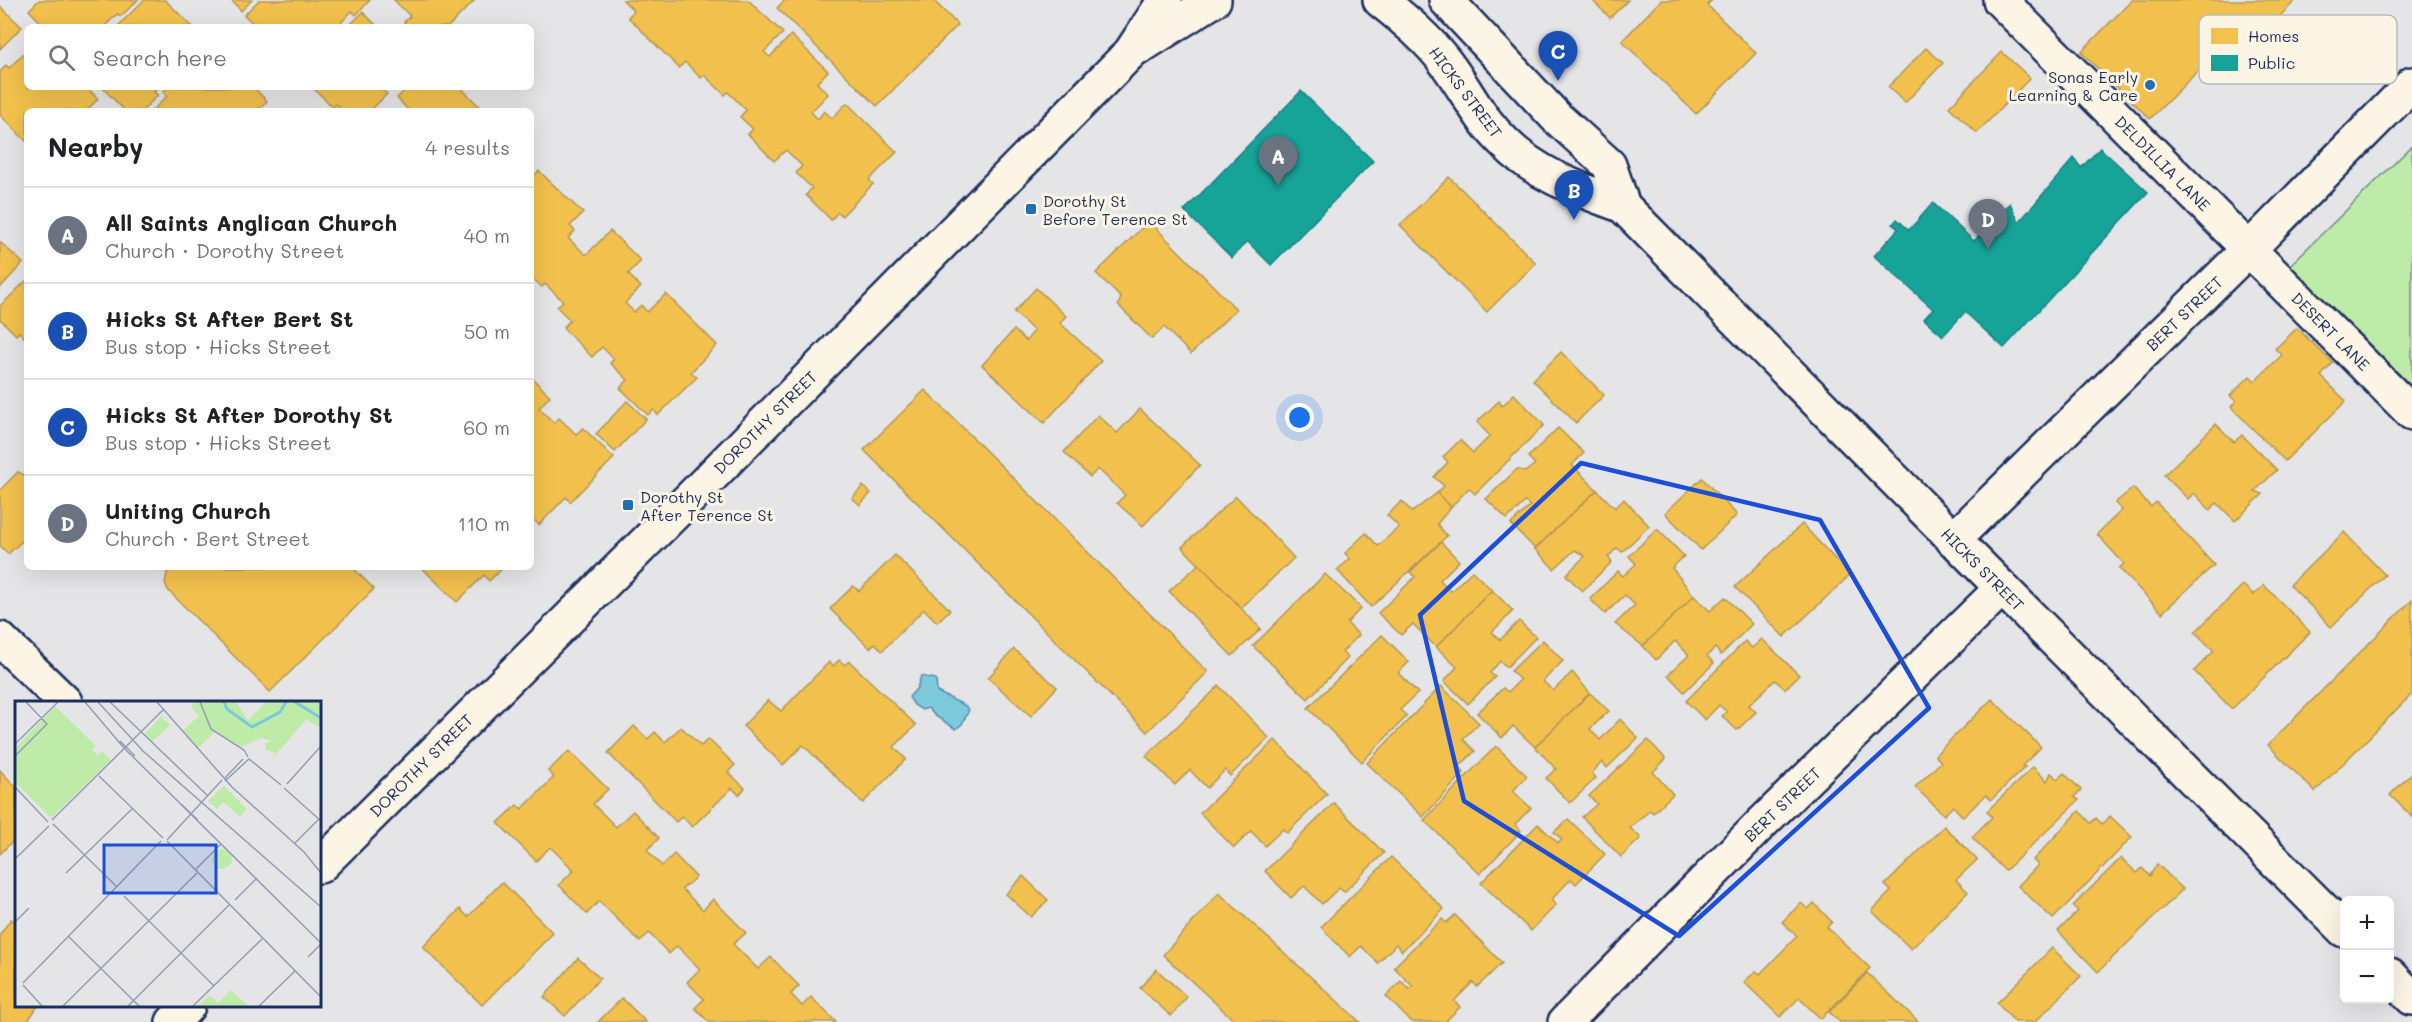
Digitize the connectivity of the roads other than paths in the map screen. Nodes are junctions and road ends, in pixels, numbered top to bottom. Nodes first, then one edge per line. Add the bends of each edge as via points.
1 (1165, 0) edge
2 (1214, 0) edge
3 (1380, 0) edge
4 (1446, 0) edge
5 (2000, 0) edge
6 (1131, 52) junction
7 (2412, 84) edge
8 (1623, 206) junction
9 (2249, 249) junction
10 (2412, 413) edge
11 (1953, 540) junction
12 (2002, 588) junction
13 (0, 639) edge
14 (63, 701) edge
15 (321, 865) edge
16 (2340, 926) edge
17 (2394, 979) edge
18 (2412, 998) edge
19 (186, 1007) edge
20 (173, 1022) edge
21 (1565, 1022) edge

1 - 6 street, DOROTHY STREET
2 - 6 street, DOROTHY STREET
3 - 8 street, HICKS STREET via 1427,40 1475,109 1508,147 1566,184
4 - 8 street, HICKS STREET via 1556,117 1609,165
5 - 9 street, DELDILLIA LANE
6 - 15 street, DOROTHY STREET
7 - 9 street, BERT STREET
8 - 11 street, HICKS STREET
9 - 10 street, DESERT LANE
9 - 11 street, BERT STREET
11 - 12 street, HICKS STREET
12 - 16 street, HICKS STREET
12 - 21 street, BERT STREET
13 - 14 street
17 - 18 street
19 - 20 street

